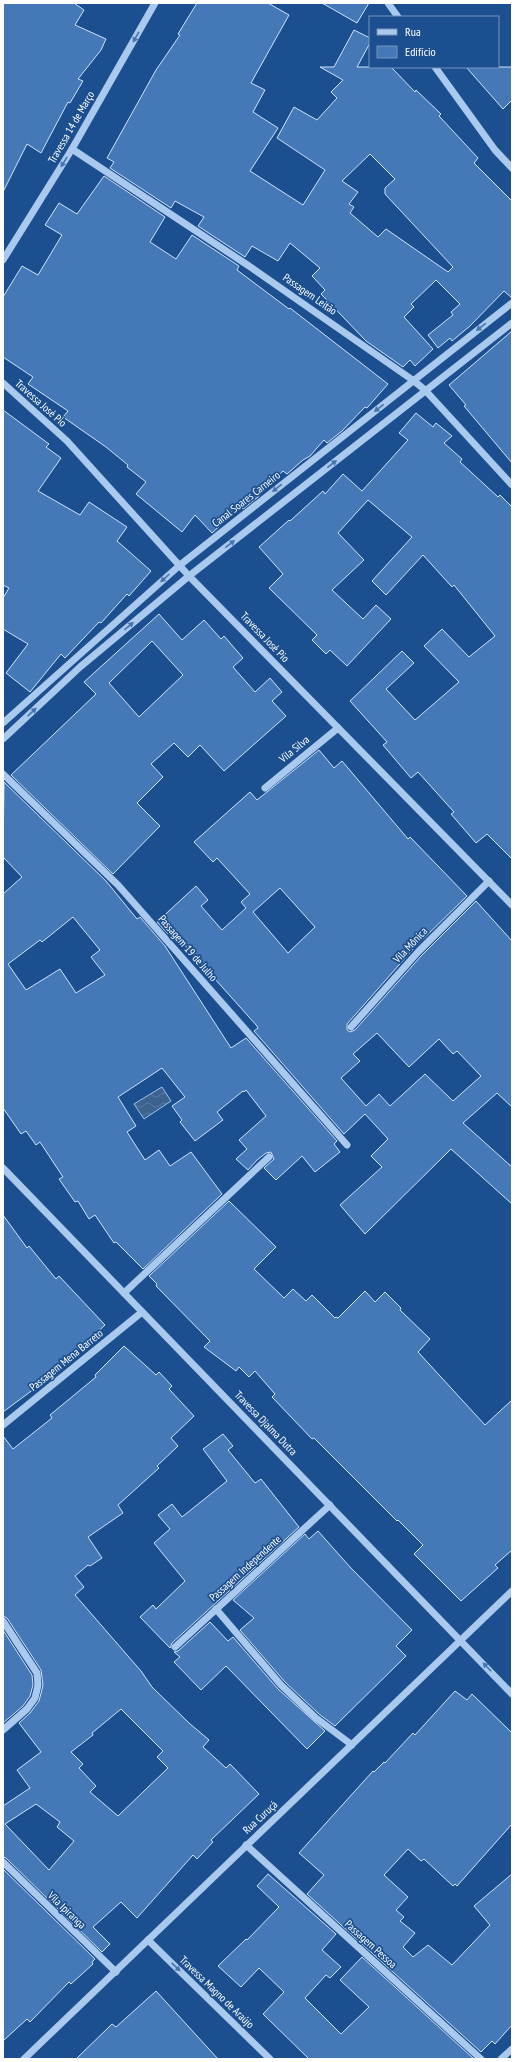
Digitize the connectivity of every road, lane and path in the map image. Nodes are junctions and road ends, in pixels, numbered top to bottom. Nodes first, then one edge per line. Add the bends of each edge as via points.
1 (155, 3) edge
2 (388, 3) edge
3 (397, 16) edge
4 (436, 68) edge
5 (72, 149) junction
6 (512, 168) edge
7 (3, 260) edge
8 (512, 303) edge
9 (512, 323) edge
10 (414, 380) junction
11 (3, 383) edge
12 (425, 390) junction
13 (512, 485) edge
14 (180, 565) junction
15 (189, 576) junction
16 (3, 723) edge
17 (338, 728) junction
18 (3, 738) edge
19 (3, 774) edge
20 (265, 788) dead end
21 (489, 881) junction
22 (512, 906) edge
23 (351, 1027) dead end
24 (347, 1145) dead end
25 (268, 1157) dead end
26 (3, 1168) edge
27 (124, 1293) junction
28 (142, 1312) junction
29 (3, 1425) edge
30 (330, 1505) junction
31 (512, 1592) edge
32 (216, 1609) junction
33 (3, 1620) edge
34 (462, 1641) junction
35 (174, 1647) dead end
36 (512, 1694) edge
37 (3, 1730) edge
38 (352, 1745) junction
39 (246, 1845) junction
40 (3, 1862) edge
41 (148, 1940) junction
42 (116, 1972) junction
43 (512, 2049) edge
44 (24, 2059) edge
45 (270, 2059) edge
46 (481, 2059) edge
47 (501, 2059) edge

1 -> 5 street, Travessa 14 de Março
2 - 3 street
4 - 6 street via 495,150
5 -> 7 street, Travessa 14 de Março
5 - 10 street, Passagem Leitão via 249,266
8 -> 10 street, Canal Soares Carneiro
9 - 12 street
10 - 12 street, Passagem Leitão
10 -> 14 street, Canal Soares Carneiro
11 - 14 street, Travessa José Pio via 67,441
12 - 13 street, Passagem Leitão
15 -> 12 street
14 - 15 street, Travessa José Pio
14 -> 16 street, Canal Soares Carneiro
15 - 17 street, Travessa José Pio
18 -> 15 street via 80,667
17 - 20 street, Vila Silva
17 - 21 street, Travessa José Pio
19 - 24 street, Passagem 19 de Julho via 118,885
21 - 22 street, Travessa José Pio
21 - 23 street, Vila Mônica via 418,952
25 - 27 street
26 - 27 street, Travessa Djalma Dutra
27 - 28 street, Travessa Djalma Dutra
28 - 29 street, Passagem Mena Barreto
28 - 30 street, Travessa Djalma Dutra
30 - 32 street, Passagem Independente
30 - 34 street, Travessa Djalma Dutra
31 - 34 street, Rua Curuçá
32 - 35 street, Passagem Independente
32 - 38 street via 281,1685 316,1718
33 - 37 street via 37,1672 38,1686 35,1698 27,1709
36 -> 34 street, Travessa Djalma Dutra
34 - 38 street, Rua Curuçá
38 - 39 street, Rua Curuçá
39 - 41 street, Rua Curuçá
39 - 46 street, Passagem Pessoa
40 - 42 street, Vila Ipiranga
41 - 42 street, Rua Curuçá
41 -> 45 street, Travessa Magno de Araújo
42 - 44 street, Rua Curuçá
43 - 47 street

